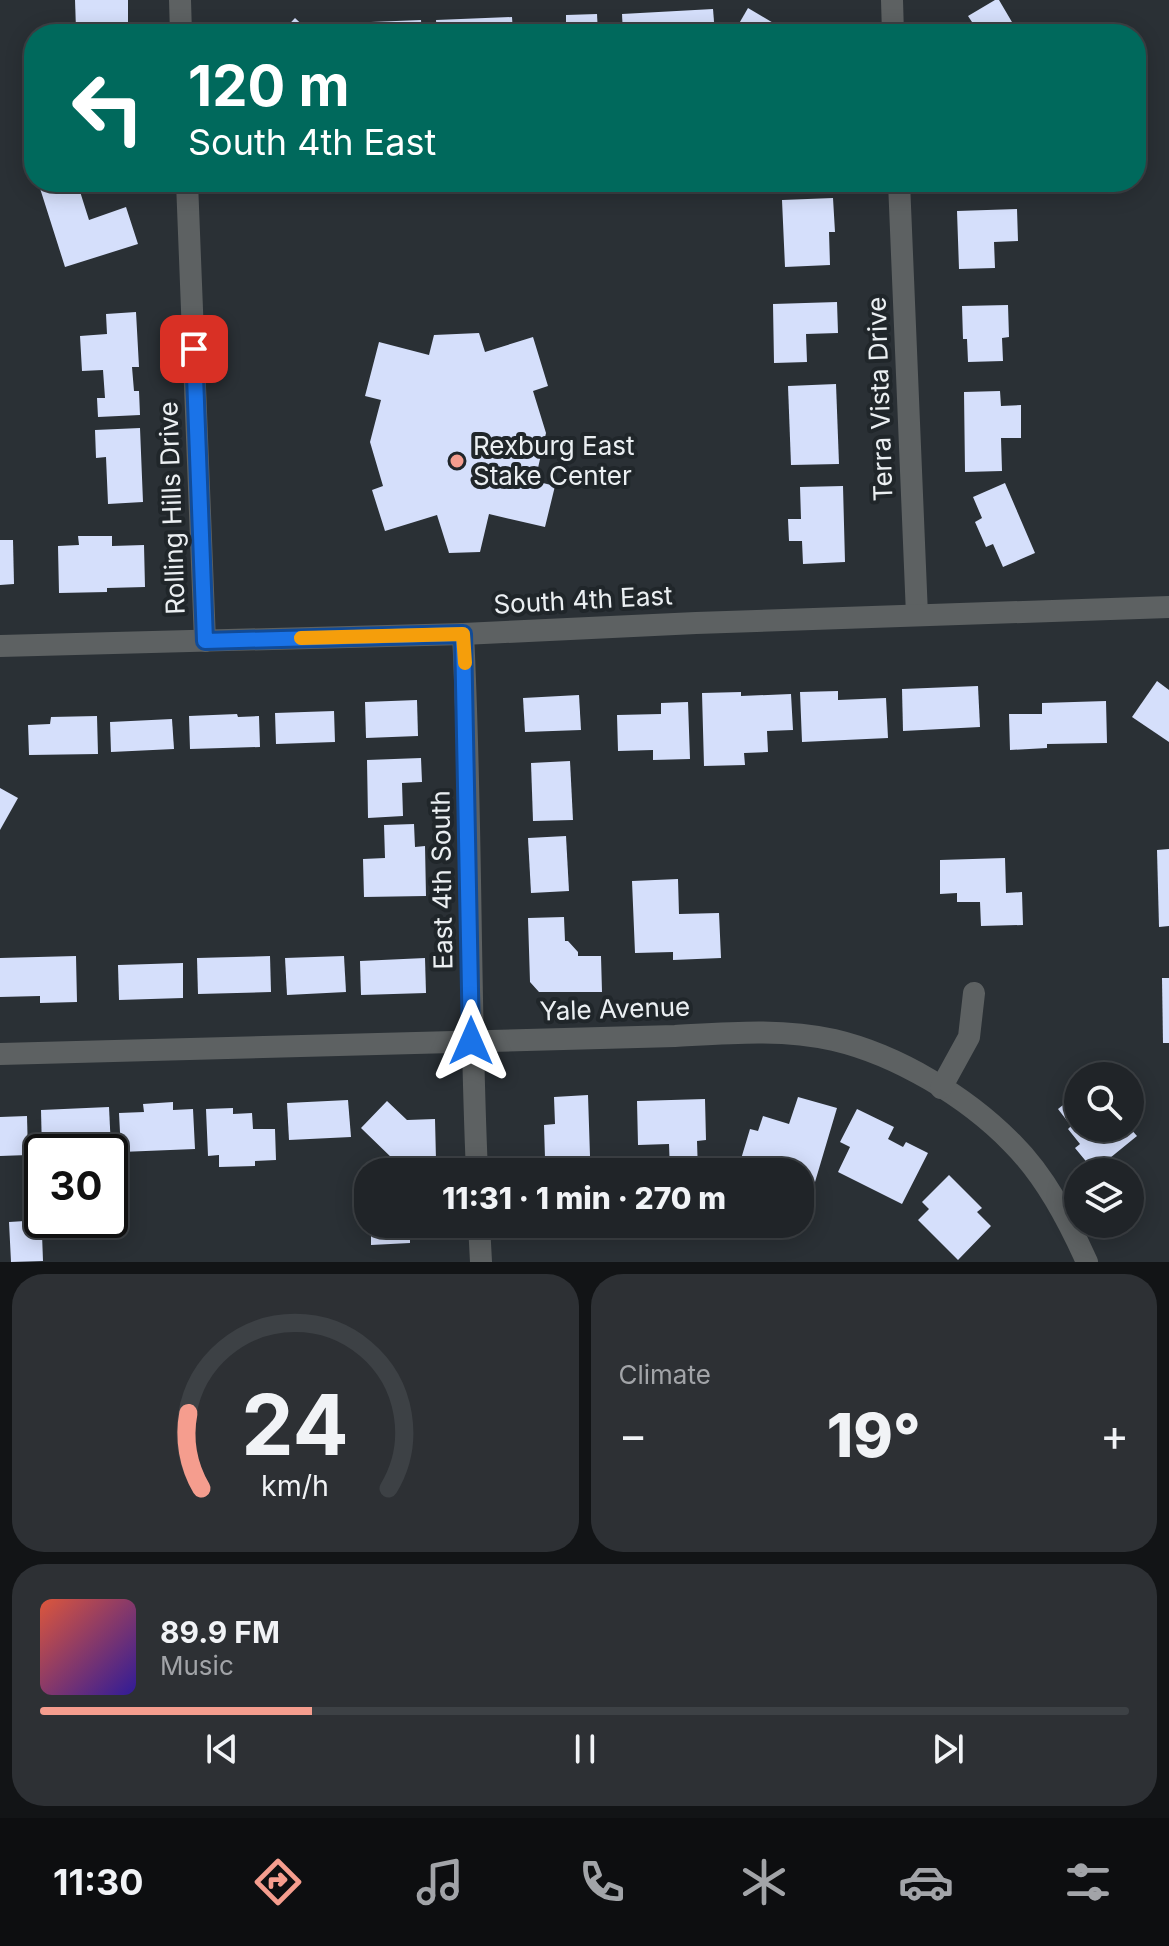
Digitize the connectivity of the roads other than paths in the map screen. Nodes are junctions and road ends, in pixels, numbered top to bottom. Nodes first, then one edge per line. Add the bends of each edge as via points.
1 (180, 0) edge
2 (892, 0) edge
3 (181, 24) edge
4 (893, 24) edge
5 (187, 192) edge
6 (899, 192) edge
7 (1169, 607) edge
8 (917, 615) junction
9 (463, 634) junction
10 (205, 641) junction
11 (0, 646) edge
12 (974, 993) dead end
13 (471, 1041) junction
14 (0, 1054) edge
15 (941, 1088) junction
16 (476, 1158) edge
17 (480, 1238) edge
18 (481, 1262) edge
19 (1087, 1262) edge

1 - 3 street
2 - 4 street
5 - 10 street, Rolling Hills Drive
6 - 8 street, Terra Vista Drive
7 - 8 street, South 4th East
8 - 9 street, South 4th East
9 - 10 street, South 4th East
9 - 13 street, East 4th South
10 - 11 street, South 4th East
12 - 15 street via 969,1037
13 - 14 street, Yale Avenue
13 - 15 street, Yale Avenue via 740,1032 794,1035 834,1040 893,1060
13 - 16 street, East 4th South
15 - 19 street, Yale Avenue via 1013,1144 1048,1189
17 - 18 street

